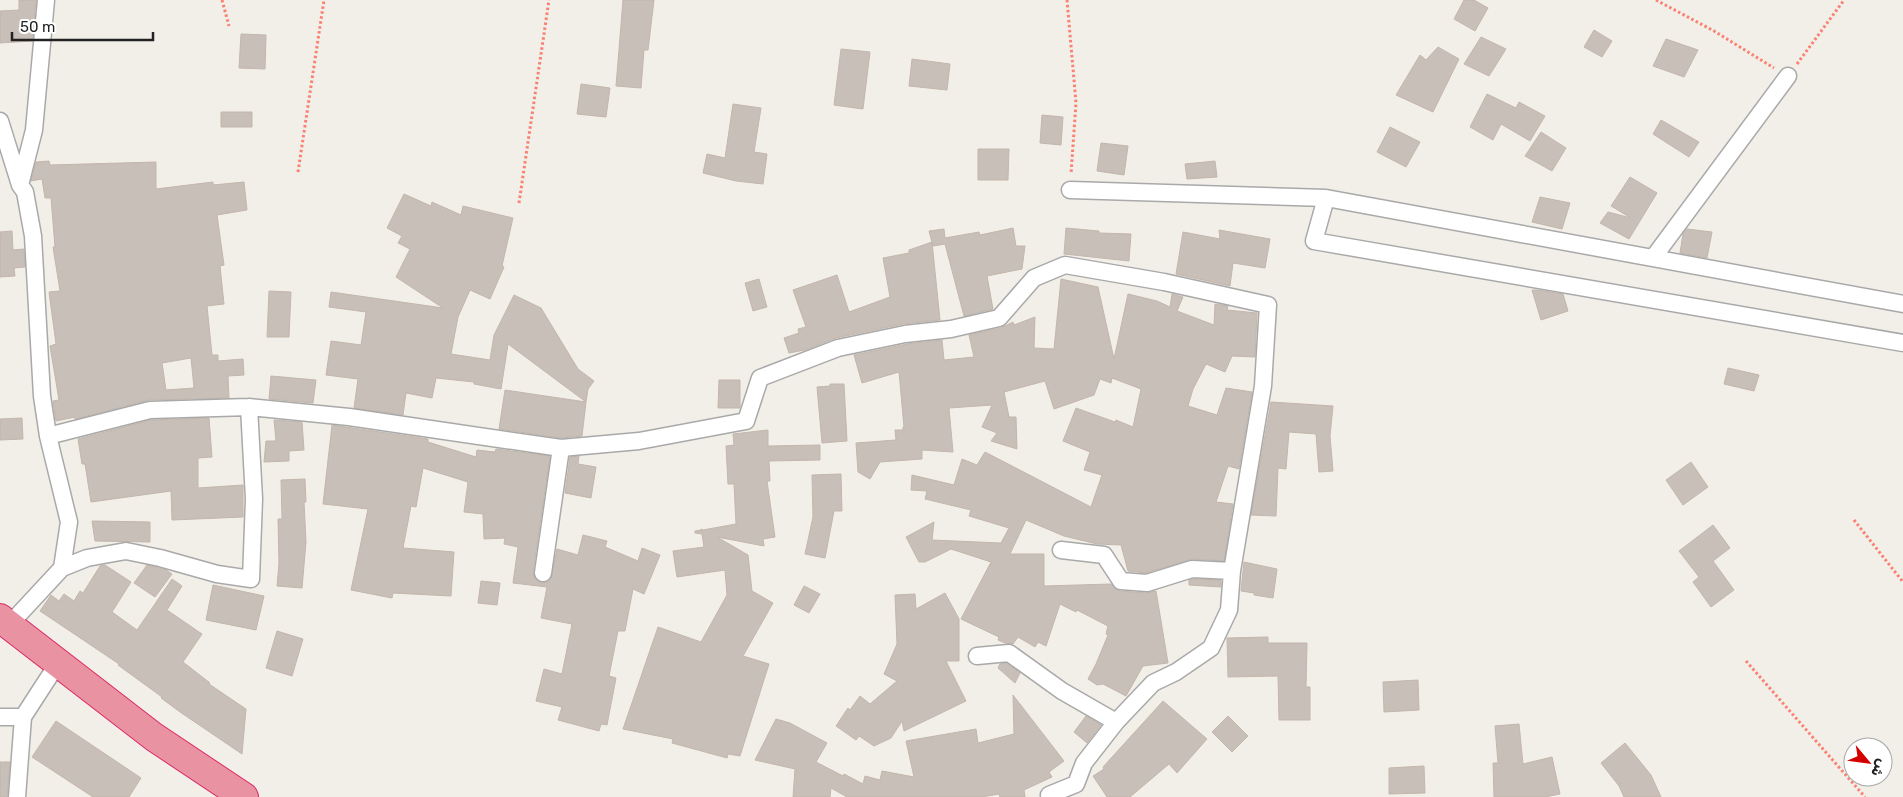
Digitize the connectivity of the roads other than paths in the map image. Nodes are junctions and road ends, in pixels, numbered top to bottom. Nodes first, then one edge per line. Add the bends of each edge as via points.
1 (46, 0) edge
2 (1788, 76) road end
3 (0, 121) edge
4 (20, 185) junction
5 (1070, 190) road end
6 (1326, 198) junction
7 (1653, 258) junction
8 (1903, 304) edge
9 (1903, 343) edge
10 (249, 407) junction
11 (48, 436) junction
12 (561, 448) junction
13 (1061, 550) dead end
14 (62, 568) junction
15 (1232, 571) junction
16 (543, 573) dead end
17 (4, 622) edge
18 (977, 656) dead end
19 (58, 663) junction
20 (0, 717) edge
21 (23, 717) junction
22 (1116, 722) junction
23 (1049, 795) dead end
24 (17, 797) edge
25 (244, 797) edge

1 - 4 street via 34,130
2 - 7 street
3 - 4 street
4 - 11 street via 25,192 33,236 42,396
5 - 6 street
6 - 7 street
6 - 9 street via 1314,241
7 - 8 street
10 - 11 street via 150,410
10 - 12 street via 349,417
10 - 14 street via 254,498 251,579 217,574 126,551 87,558
11 - 14 street via 70,522
12 - 15 street via 639,441 746,421 760,378 838,348 999,318 1034,278 1065,265 1164,282 1268,305 1263,386
12 - 16 street
13 - 15 street via 1104,555 1121,581 1147,583 1192,569
14 - 17 street
15 - 22 street via 1229,610 1211,648 1176,672 1153,682
17 - 19 highway
18 - 22 street via 1008,653 1062,691
19 - 21 street
19 - 25 highway via 154,737
20 - 21 street
21 - 24 street
22 - 23 street via 1084,763 1076,784

